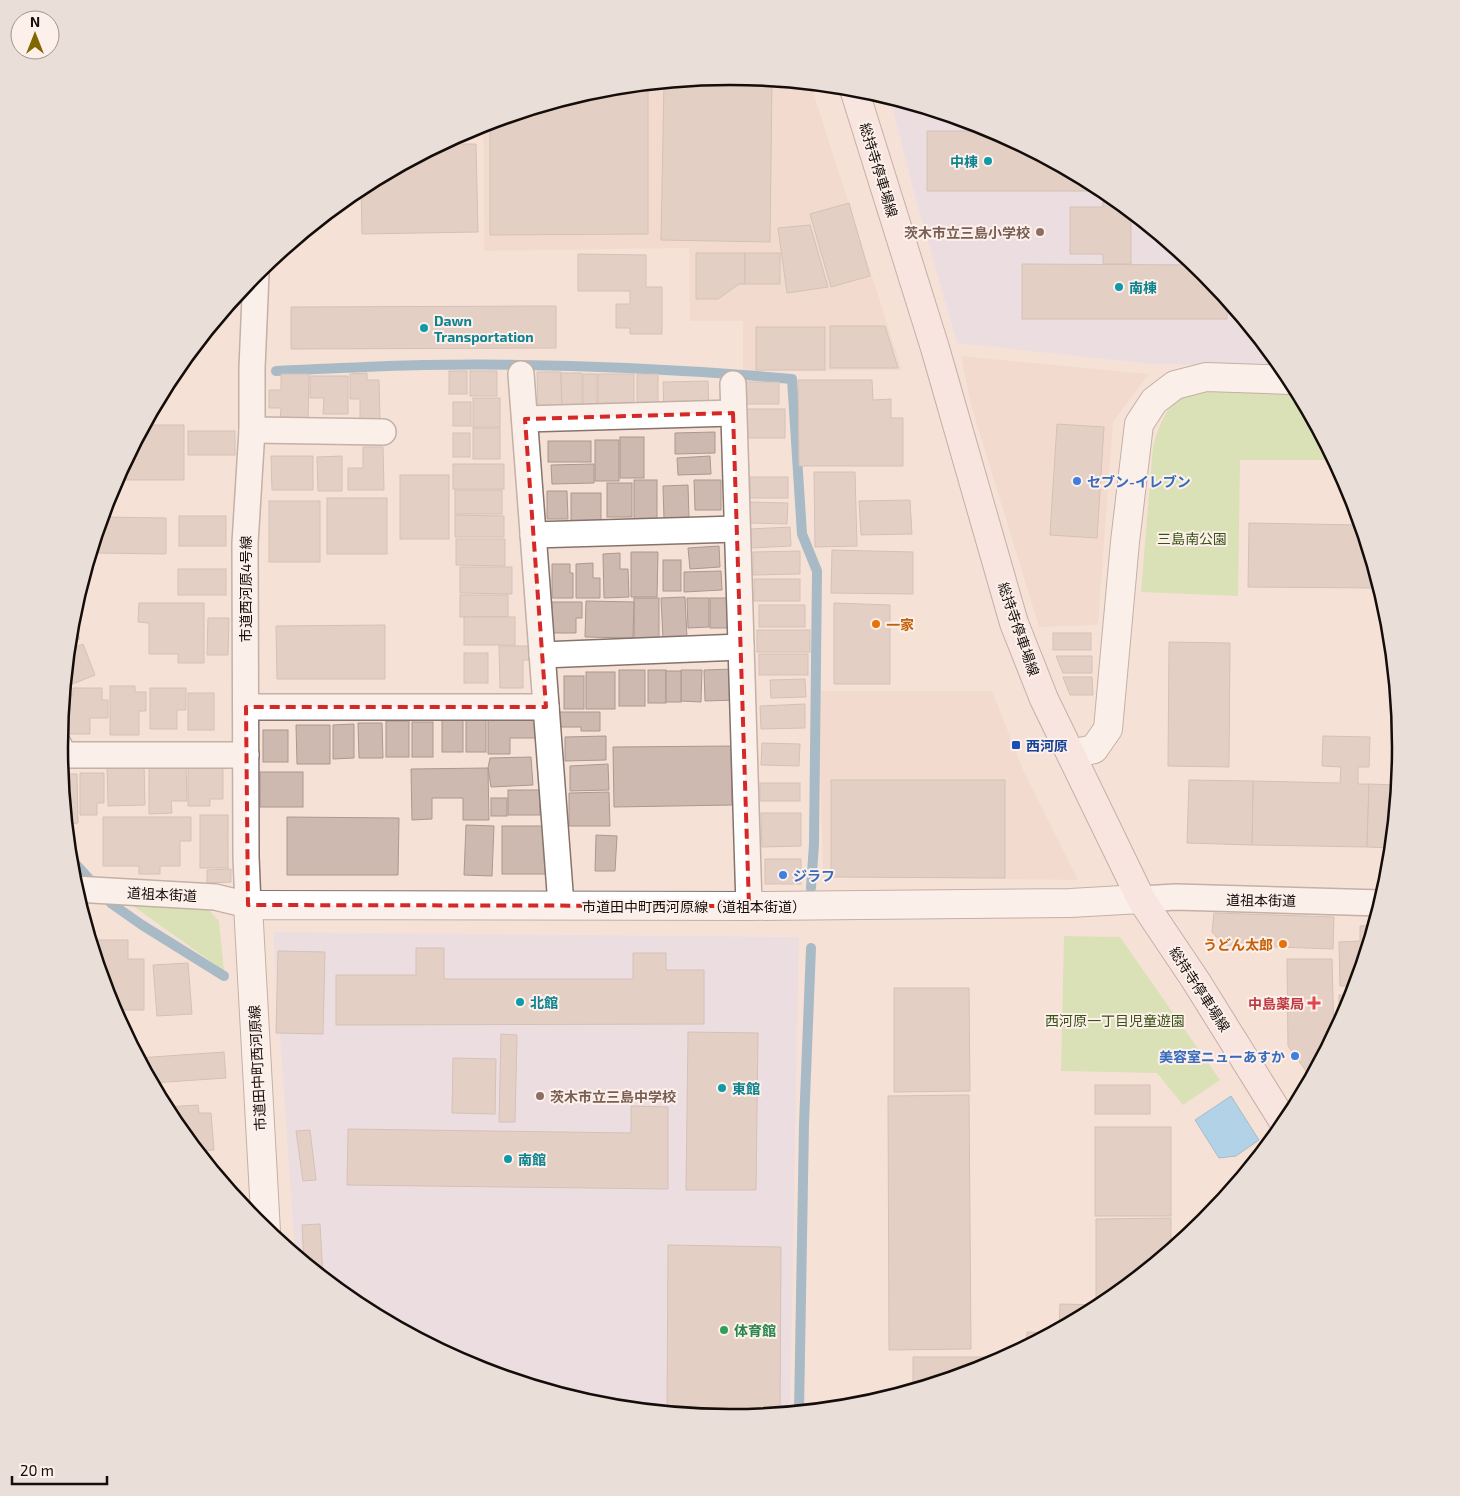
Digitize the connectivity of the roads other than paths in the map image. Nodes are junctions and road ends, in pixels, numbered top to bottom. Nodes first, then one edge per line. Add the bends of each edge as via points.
1 (857, 98) edge
2 (255, 287) edge
3 (522, 374) dead end
4 (1281, 380) edge
5 (732, 384) dead end
6 (733, 413) junction
7 (525, 419) junction
8 (252, 430) junction
9 (383, 432) dead end
10 (737, 529) junction
11 (533, 535) junction
12 (741, 647) junction
13 (542, 655) junction
14 (246, 707) junction
15 (546, 707) junction
16 (1072, 754) junction
17 (68, 755) edge
18 (246, 755) junction
19 (83, 888) edge
20 (1141, 899) junction
21 (1374, 903) edge
22 (248, 905) junction
23 (561, 905) junction
24 (749, 906) junction
25 (1280, 1117) edge
26 (265, 1219) edge

1 - 16 main road, 総持寺停車場線 via 935,348 1014,622 1044,699
2 - 8 street, 市道西河原4号線
3 - 7 street
4 - 16 street via 1206,377 1175,384 1154,401 1139,424 1108,729 1094,749
5 - 6 street
6 - 7 street
6 - 10 street
7 - 11 street
8 - 9 street
8 - 14 street, 市道西河原4号線 via 244,543
10 - 11 street
10 - 12 street
11 - 13 street
12 - 13 street
12 - 24 street
13 - 15 street
14 - 15 street
14 - 18 street, 市道西河原4号線
15 - 23 street
16 - 20 main road, 総持寺停車場線
17 - 18 street
18 - 22 street, 市道西河原4号線
19 - 22 street, 道祖本街道 via 215,897
20 - 21 street, 道祖本街道
20 - 24 street, 市道田中町西河原線（道祖本街道） via 1070,903
20 - 25 main road, 総持寺停車場線 via 1196,980
22 - 23 street, 市道田中町西河原線（道祖本街道）
22 - 26 street, 市道田中町西河原線
23 - 24 street, 市道田中町西河原線（道祖本街道）

